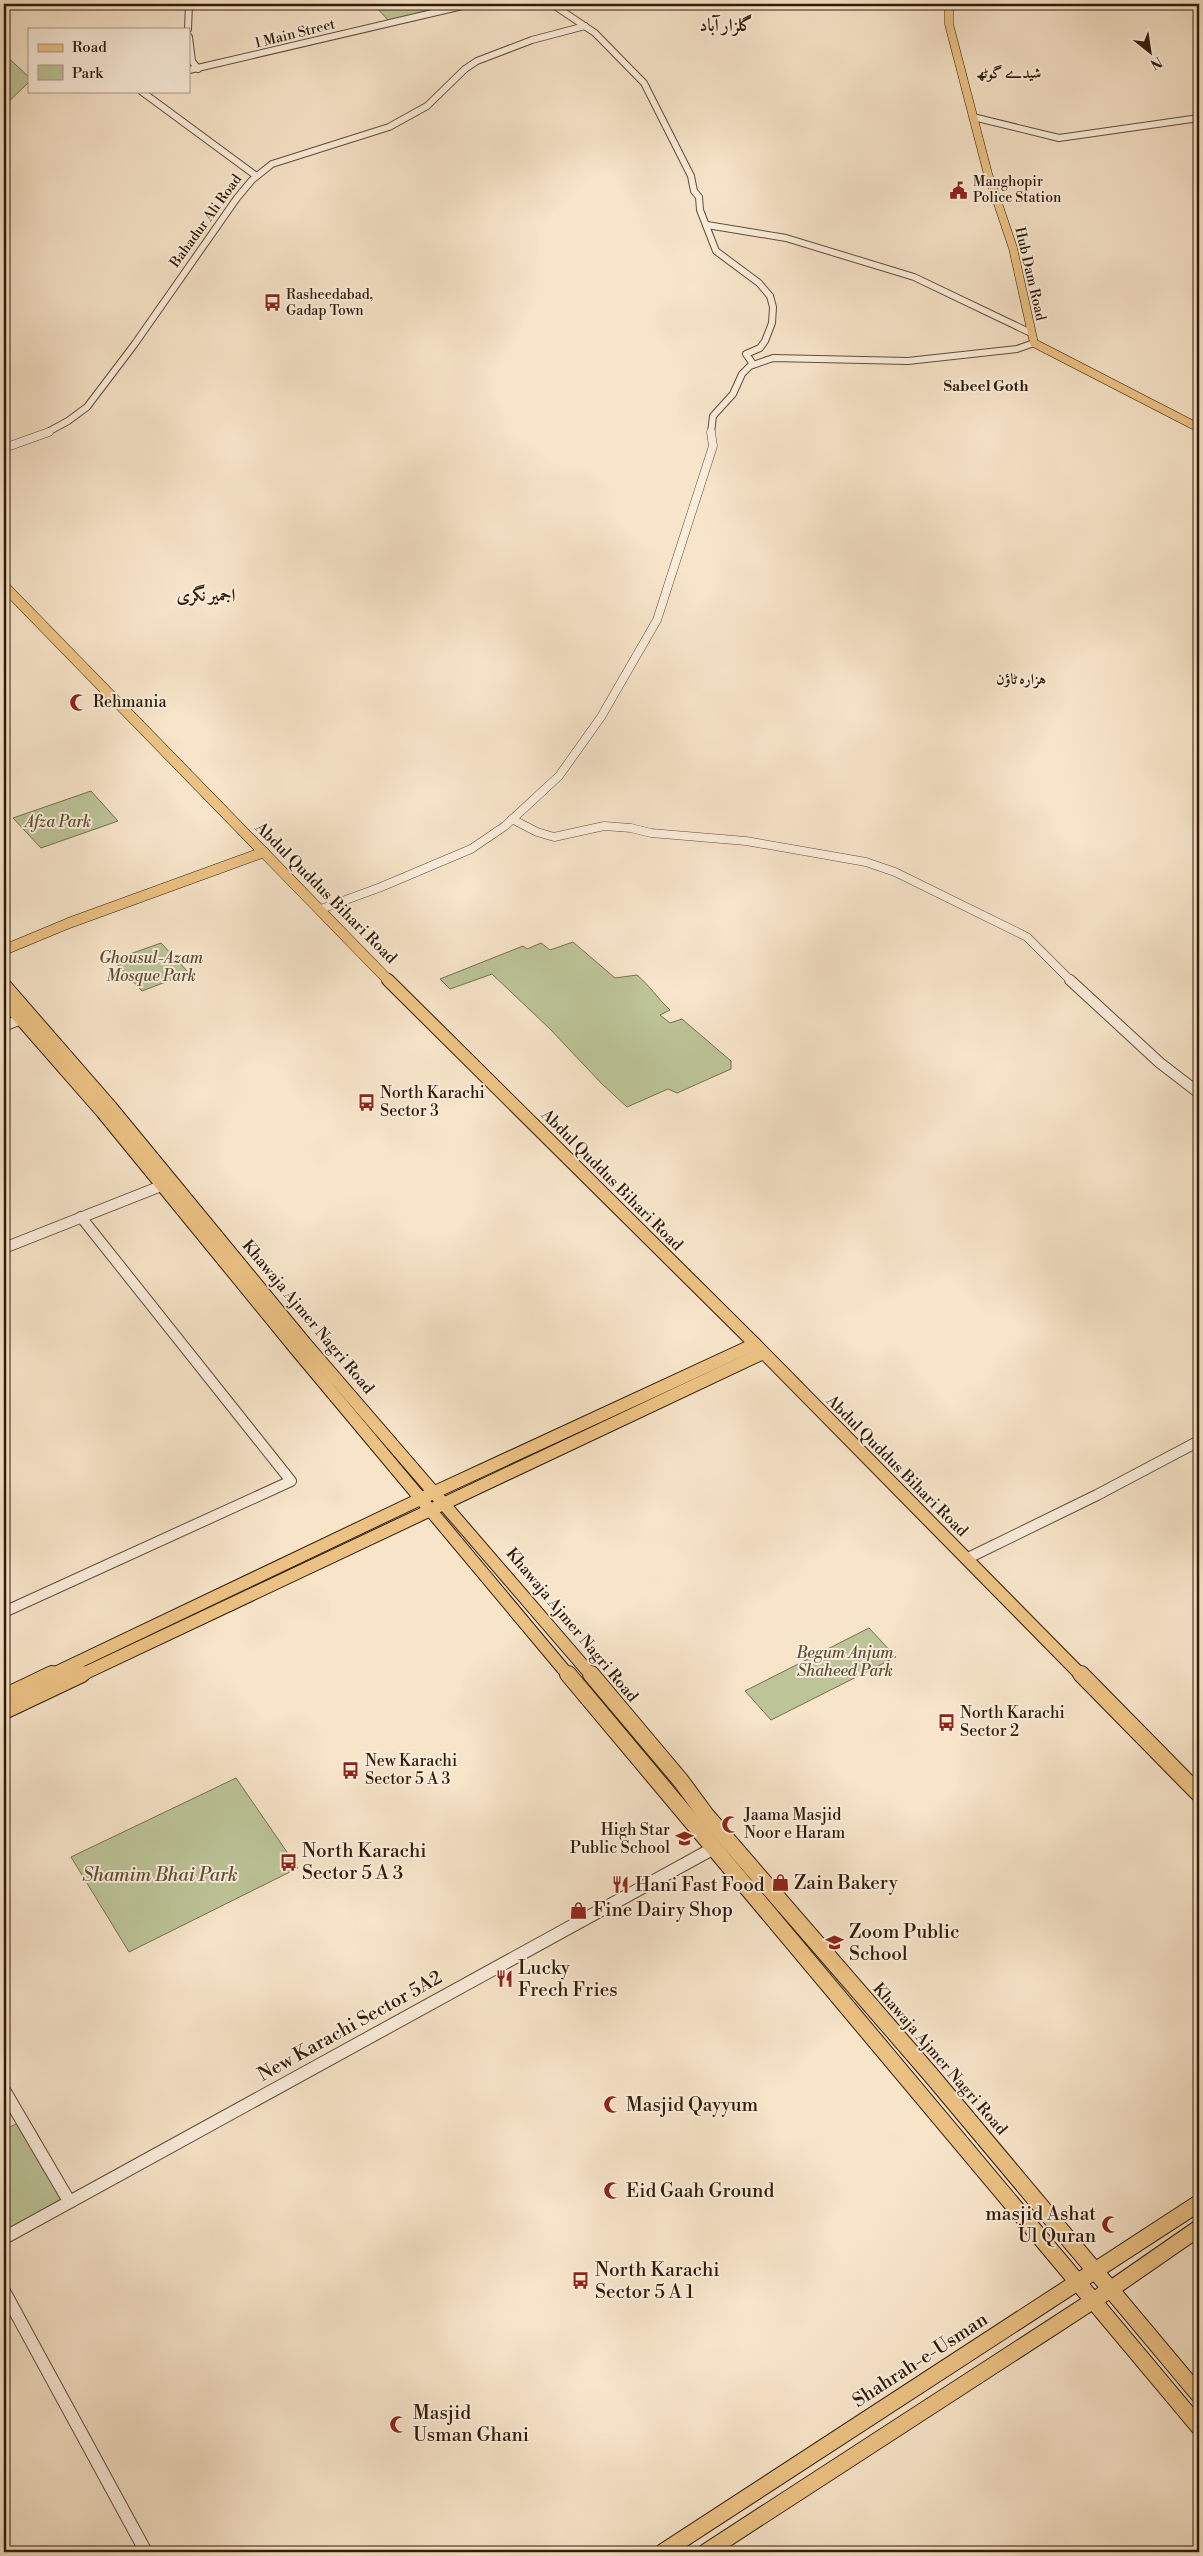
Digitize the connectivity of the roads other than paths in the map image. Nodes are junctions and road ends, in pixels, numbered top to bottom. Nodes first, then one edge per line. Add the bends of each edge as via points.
1 (189, 4) edge
2 (471, 4) edge
3 (552, 4) edge
4 (946, 4) edge
5 (585, 26) junction
6 (188, 28) edge
7 (190, 45) edge
8 (198, 68) junction
9 (190, 70) edge
10 (142, 92) edge
11 (973, 117) junction
12 (1199, 118) edge
13 (255, 175) junction
14 (707, 225) junction
15 (1031, 333) junction
16 (1034, 343) junction
17 (753, 364) junction
18 (1199, 428) edge
19 (4, 448) edge
20 (4, 586) edge
21 (512, 819) junction
22 (264, 852) junction
23 (321, 909) junction
24 (5, 948) edge
25 (4, 984) edge
26 (4, 1000) edge
27 (21, 1020) junction
28 (4, 1026) edge
29 (1199, 1093) edge
30 (137, 1148) junction
31 (161, 1186) junction
32 (81, 1217) junction
33 (203, 1228) junction
34 (4, 1248) edge
35 (759, 1349) junction
36 (1199, 1441) edge
37 (428, 1495) junction
38 (438, 1506) junction
39 (966, 1559) junction
40 (4, 1612) edge
41 (4, 1697) edge
42 (4, 1711) edge
43 (668, 1767) junction
44 (652, 1776) junction
45 (1199, 1794) edge
46 (714, 1848) junction
47 (816, 1943) junction
48 (801, 1952) junction
49 (4, 2090) edge
50 (986, 2139) junction
51 (968, 2151) junction
52 (69, 2201) junction
53 (1199, 2203) edge
54 (1199, 2228) edge
55 (4, 2238) edge
56 (1095, 2270) junction
57 (1078, 2281) junction
58 (1111, 2289) junction
59 (4, 2291) edge
60 (1094, 2299) junction
61 (1199, 2395) edge
62 (1199, 2427) edge
63 (146, 2552) edge
64 (663, 2552) edge
65 (706, 2552) edge

1 - 6 street
2 - 8 street, 1 Main Street
3 - 5 street
4 - 11 main road, Hub Dam Road
5 - 13 street, Bahadur Ali Road via 532,40 483,58 465,69 412,116 389,127 272,164
5 - 14 street via 620,56 644,83 691,176
7 - 8 street via 192,61
8 - 9 street, 1 Main Street
10 - 13 street
11 - 12 street via 1060,138
11 - 15 main road, Hub Dam Road via 1013,248
13 - 19 street, Bahadur Ali Road via 235,198 87,407 56,429
14 - 15 street via 786,238 914,277
14 - 17 street via 716,251 770,296 772,323 765,341 760,348 746,354
15 - 16 main road, Hub Dam Road
16 - 17 street via 1017,349 908,361 773,358
16 - 18 main road, Hub Dam Road
17 - 21 street via 742,374 733,394 713,416 710,428 713,446 656,620 601,717 559,776
20 - 22 main road, Abdul Quddus Bihari Road
21 - 23 street via 471,849
21 - 29 street via 554,837 604,826 631,828 746,841 866,862 895,872 1027,937 1110,1018
22 - 23 main road, Abdul Quddus Bihari Road
22 - 24 main road
23 - 35 main road, Abdul Quddus Bihari Road via 398,990
25 - 30 main road, Khawaja Ajmer Nagri Road via 111,1107
26 - 27 main road, Khawaja Ajmer Nagri Road
27 - 28 street
27 - 30 main road, Khawaja Ajmer Nagri Road
30 - 31 main road, Khawaja Ajmer Nagri Road
30 - 33 main road, Khawaja Ajmer Nagri Road
31 - 32 street
31 - 33 main road, Khawaja Ajmer Nagri Road
32 - 34 street
32 - 40 street via 291,1481
33 - 37 main road, Khawaja Ajmer Nagri Road
35 - 37 main road
35 - 38 main road
35 - 39 main road, Abdul Quddus Bihari Road
36 - 39 street
37 - 38 main road, Khawaja Ajmer Nagri Road
37 - 41 main road
38 - 42 main road
38 - 43 main road, Khawaja Ajmer Nagri Road via 485,1549
38 - 44 main road, Khawaja Ajmer Nagri Road
39 - 45 main road, Abdul Quddus Bihari Road
43 - 44 main road
43 - 47 main road, Khawaja Ajmer Nagri Road
44 - 46 main road, Khawaja Ajmer Nagri Road
46 - 48 main road, Khawaja Ajmer Nagri Road
46 - 52 street, New Karachi Sector 5A2
47 - 48 main road
47 - 50 main road, Khawaja Ajmer Nagri Road
48 - 51 main road, Khawaja Ajmer Nagri Road
49 - 52 street
50 - 51 main road
50 - 56 main road, Khawaja Ajmer Nagri Road
51 - 57 main road, Khawaja Ajmer Nagri Road
52 - 55 street, New Karachi Sector 5A2
53 - 56 main road, Shahrah-e-Usman
54 - 58 main road
56 - 57 main road, Shahrah-e-Usman
56 - 58 main road, Khawaja Ajmer Nagri Road
57 - 60 main road, Khawaja Ajmer Nagri Road
57 - 64 main road, Shahrah-e-Usman
58 - 60 main road
58 - 61 main road, Khawaja Ajmer Nagri Road
59 - 63 street
60 - 62 main road, Khawaja Ajmer Nagri Road
60 - 65 main road

